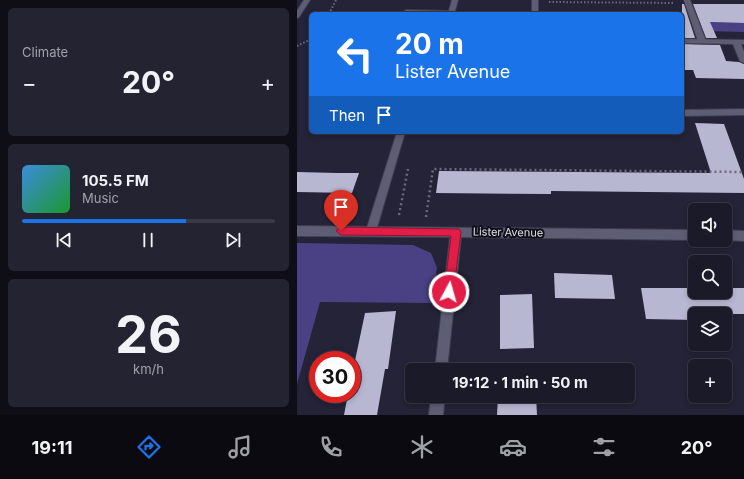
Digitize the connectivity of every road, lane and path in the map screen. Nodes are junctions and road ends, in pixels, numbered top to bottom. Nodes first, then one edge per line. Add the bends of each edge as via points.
1 (307, 0) edge
2 (336, 0) edge
3 (455, 0) edge
4 (535, 1) edge
5 (687, 2) edge
6 (330, 12) edge
7 (406, 12) dead end
8 (451, 12) edge
9 (535, 12) edge
10 (297, 16) edge
11 (309, 40) edge
12 (684, 41) edge
13 (702, 41) junction
14 (735, 42) junction
15 (744, 42) edge
16 (297, 46) edge
17 (744, 61) edge
18 (744, 112) edge
19 (684, 113) edge
20 (400, 134) edge
21 (410, 161) dead end
22 (744, 172) edge
23 (297, 231) edge
24 (371, 231) junction
25 (396, 231) junction
26 (424, 232) junction
27 (456, 232) junction
28 (688, 235) edge
29 (732, 235) edge
30 (744, 236) edge
31 (442, 363) edge
32 (437, 403) edge
33 (436, 415) edge

1 - 10 street
2 - 6 path
3 - 8 street
4 - 5 path
4 - 9 street
5 - 13 street
7 - 8 street
11 - 16 path
12 - 13 street
13 - 14 street
14 - 15 street
14 - 17 street
18 - 19 street
20 - 24 street
21 - 25 path
22 - 26 path via 433,169
23 - 24 street, Lister Avenue
24 - 25 street, Lister Avenue
25 - 26 street, Lister Avenue
26 - 27 street, Lister Avenue
27 - 28 street, Lister Avenue
27 - 31 street
29 - 30 street
32 - 33 street

